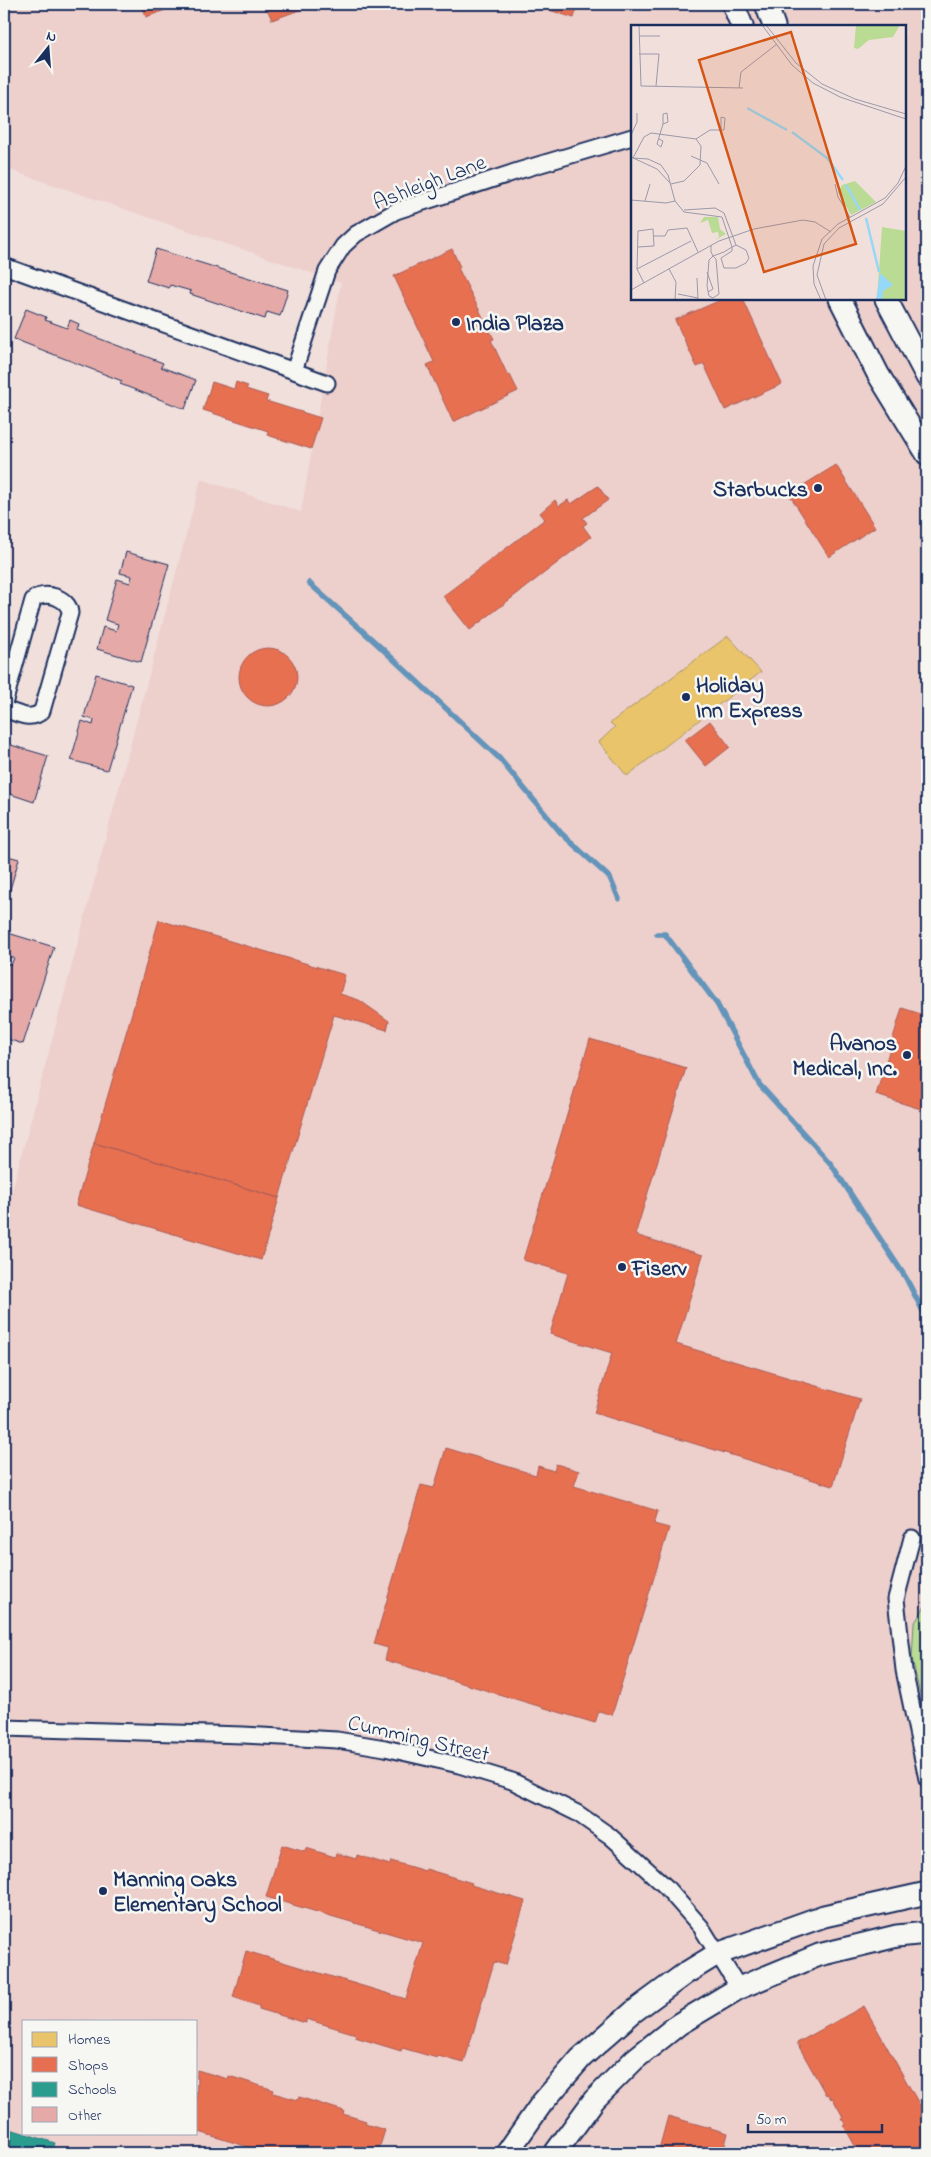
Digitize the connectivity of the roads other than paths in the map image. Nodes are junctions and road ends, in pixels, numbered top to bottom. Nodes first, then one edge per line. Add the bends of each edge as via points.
1 (733, 4) edge
2 (766, 4) edge
3 (742, 25) edge
4 (774, 25) edge
5 (631, 137) edge
6 (4, 266) edge
7 (841, 300) edge
8 (887, 300) edge
9 (294, 371) junction
10 (927, 377) edge
11 (327, 383) dead end
12 (927, 454) edge
13 (4, 704) edge
14 (4, 709) edge
15 (912, 1538) dead end
16 (4, 1728) edge
17 (927, 1779) edge
18 (927, 1893) edge
19 (927, 1933) edge
20 (717, 1954) junction
21 (738, 1988) junction
22 (506, 2153) edge
23 (556, 2153) edge

1 - 3 main road
2 - 4 main road
5 - 9 street, Ashleigh Lane via 396,211 356,234 343,246 327,271
6 - 9 street
7 - 12 main road via 878,374
8 - 10 main road
9 - 11 street
13 - 14 street via 33,600 43,594 65,601 70,613 42,711 31,717
15 - 17 street via 896,1599 904,1670
16 - 20 street, Cumming Street via 337,1740 459,1765 512,1781 562,1805 610,1836 665,1886 701,1927
18 - 20 main road via 824,1916
19 - 21 main road via 897,1936 819,1955
20 - 21 street, Cumming Street
20 - 22 main road via 633,2012 581,2058 542,2103
21 - 23 main road via 679,2024 635,2059 594,2100

